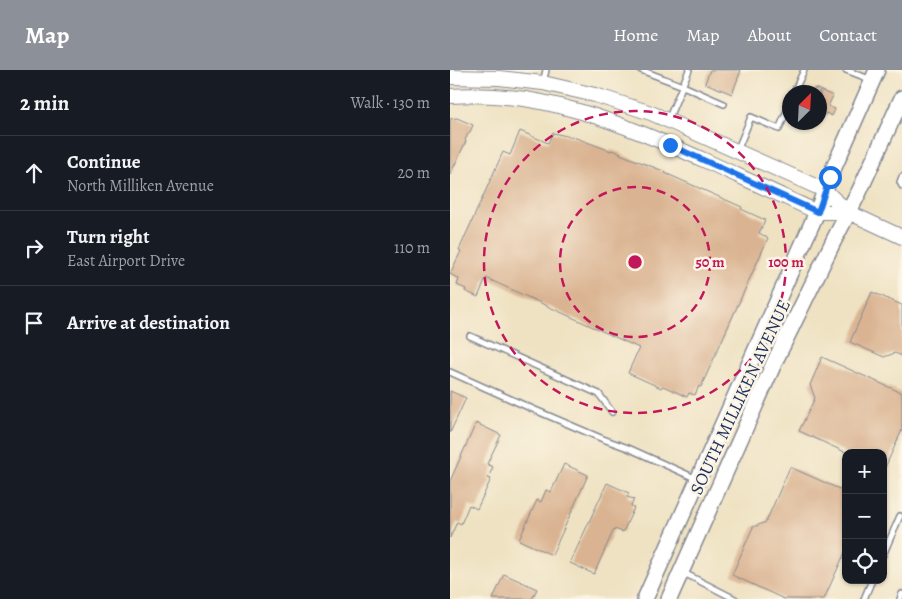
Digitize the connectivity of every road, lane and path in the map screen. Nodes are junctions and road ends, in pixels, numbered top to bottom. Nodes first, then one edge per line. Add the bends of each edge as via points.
1 (641, 70) edge
2 (689, 70) edge
3 (804, 70) edge
4 (846, 70) edge
5 (875, 75) edge
6 (450, 77) edge
7 (545, 77) edge
8 (797, 85) edge
9 (683, 86) junction
10 (450, 96) edge
11 (902, 98) edge
12 (724, 104) dead end
13 (668, 121) junction
14 (782, 122) edge
15 (736, 151) junction
16 (902, 178) edge
17 (902, 186) edge
18 (824, 190) junction
19 (818, 212) junction
20 (848, 212) junction
21 (902, 237) edge
22 (470, 336) dead end
23 (450, 372) edge
24 (612, 412) dead end
25 (699, 480) junction
26 (900, 516) dead end
27 (887, 546) edge
28 (681, 572) junction
29 (870, 584) edge
30 (902, 594) edge
31 (645, 599) edge
32 (669, 599) edge
33 (735, 599) edge
34 (864, 599) edge
35 (900, 599) edge

1 - 9 lane
2 - 9 lane
3 - 8 lane
4 - 5 lane
5 - 18 main road, SOUTH MILLIKEN AVENUE
6 - 7 main road
7 - 13 main road
9 - 12 lane
9 - 13 lane
10 - 19 main road via 538,100 594,115 646,134
11 - 20 main road, SOUTH MILLIKEN AVENUE
13 - 15 main road
14 - 15 lane via 779,129 751,117
15 - 18 main road
16 - 17 lane
18 - 19 main road, SOUTH MILLIKEN AVENUE
18 - 20 main road
19 - 20 main road
19 - 25 main road, SOUTH MILLIKEN AVENUE
20 - 21 main road
20 - 28 main road, SOUTH MILLIKEN AVENUE via 775,361
22 - 24 lane via 599,394
23 - 25 lane
25 - 31 main road, SOUTH MILLIKEN AVENUE
26 - 27 lane
28 - 32 main road, SOUTH MILLIKEN AVENUE
28 - 33 lane
29 - 34 lane
30 - 35 lane

